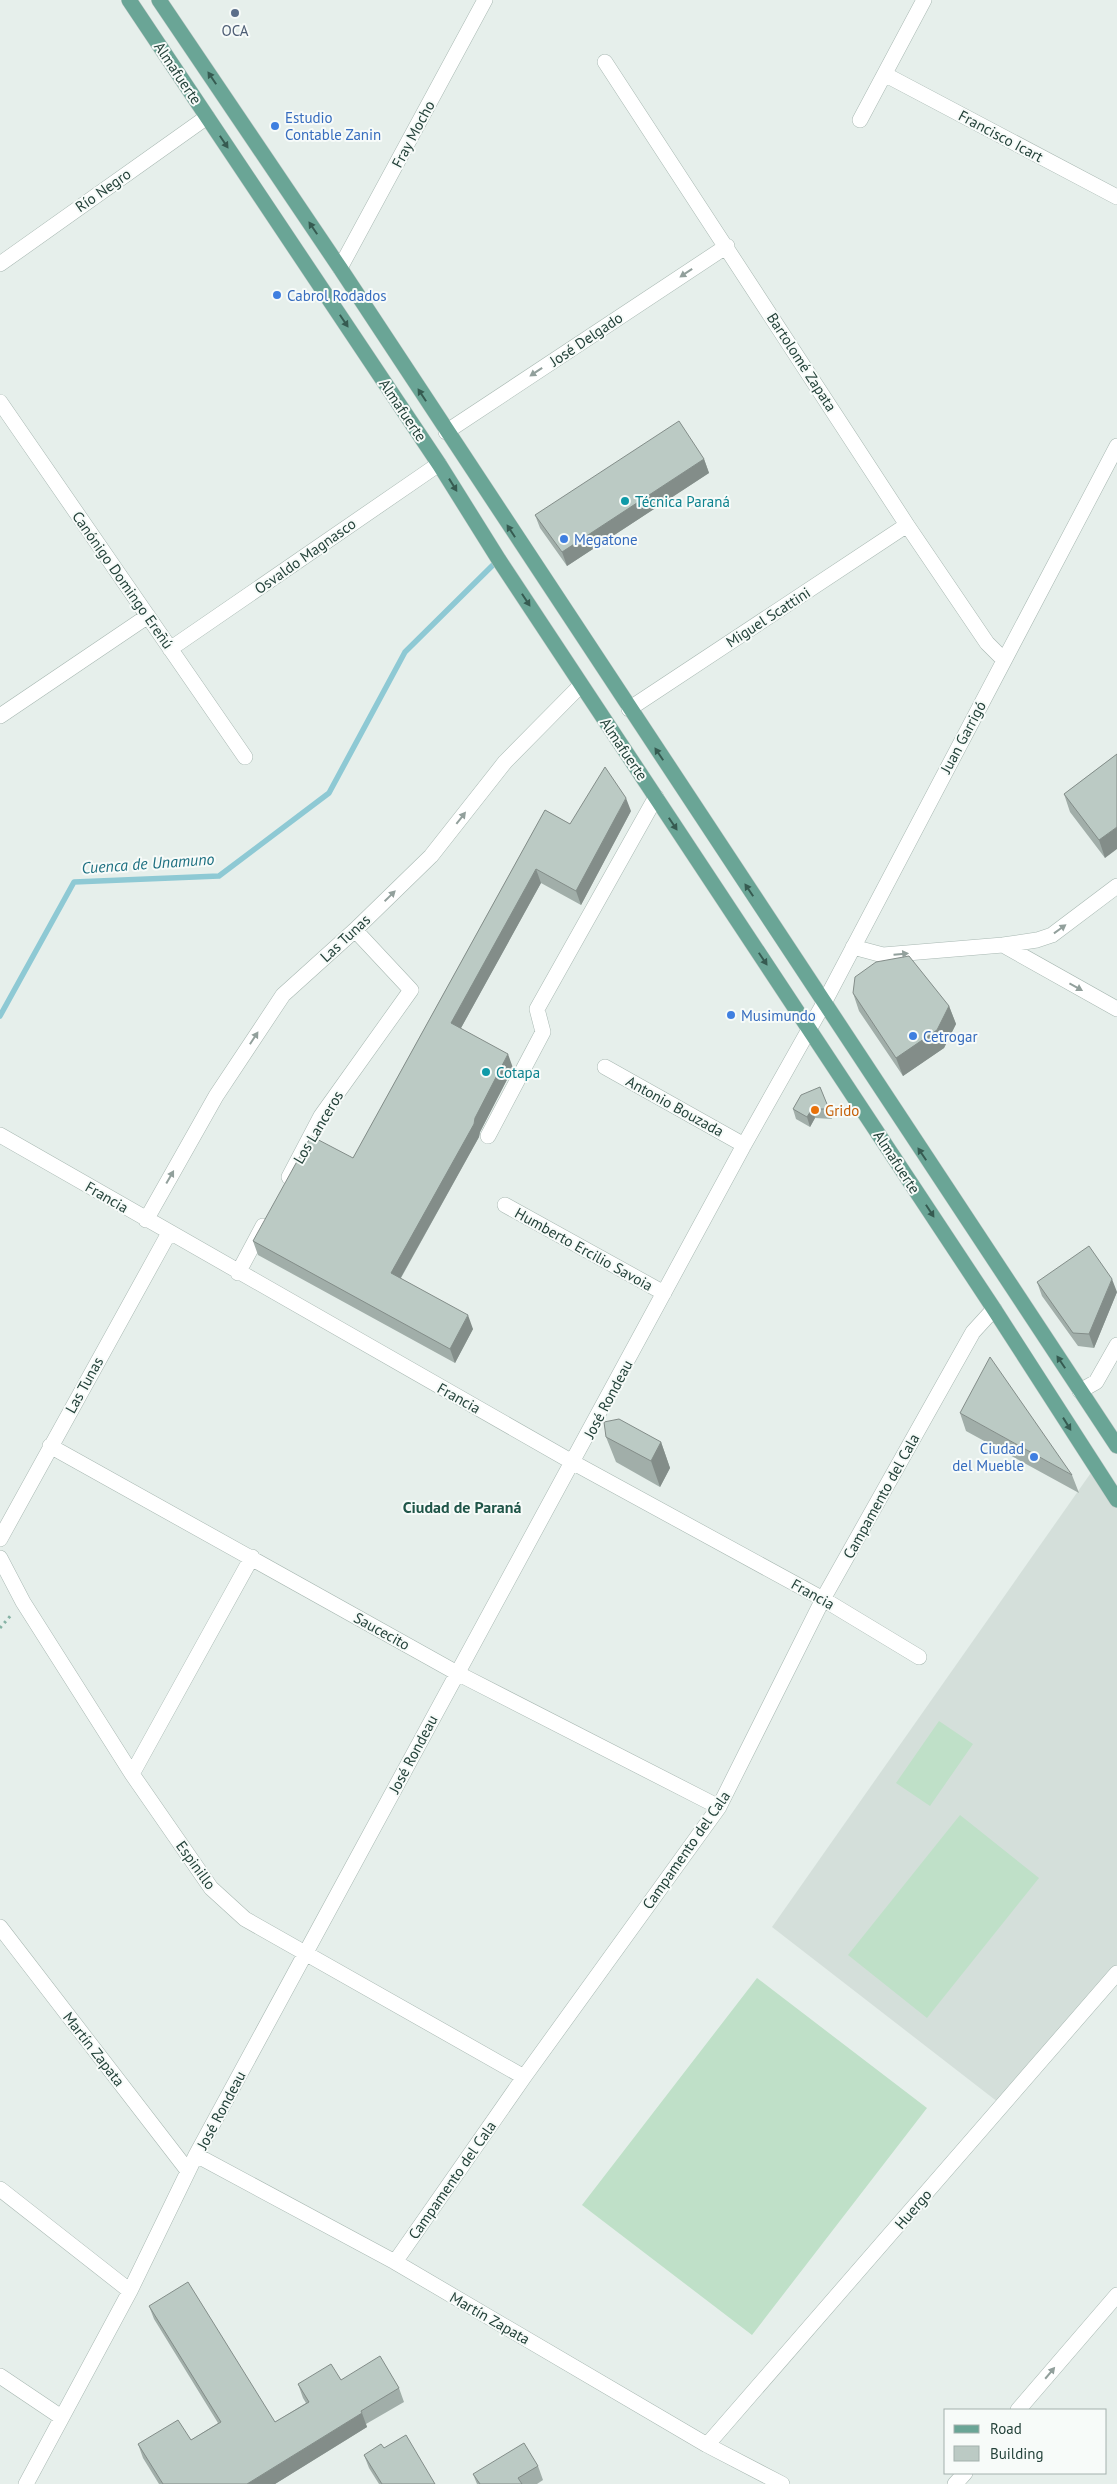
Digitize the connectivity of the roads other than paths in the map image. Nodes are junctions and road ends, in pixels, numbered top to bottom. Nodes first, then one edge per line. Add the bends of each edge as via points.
1 (129, 0) edge
2 (159, 0) edge
3 (485, 0) edge
4 (924, 0) edge
5 (605, 62) dead end
6 (886, 74) junction
7 (207, 117) junction
8 (860, 120) dead end
9 (1117, 197) edge
10 (727, 246) junction
11 (0, 264) edge
12 (340, 268) junction
13 (0, 402) edge
14 (446, 432) junction
15 (1117, 446) edge
16 (440, 464) junction
17 (907, 525) junction
18 (148, 616) junction
19 (170, 649) junction
20 (1004, 660) junction
21 (581, 685) junction
22 (629, 709) junction
23 (0, 716) edge
24 (245, 757) dead end
25 (656, 797) junction
26 (1117, 886) edge
27 (355, 930) junction
28 (1003, 945) junction
29 (853, 947) junction
30 (824, 1003) junction
31 (1117, 1008) edge
32 (808, 1028) junction
33 (605, 1067) dead end
34 (0, 1135) edge
35 (488, 1136) dead end
36 (744, 1145) junction
37 (284, 1186) edge
38 (505, 1206) dead end
39 (270, 1212) edge
40 (146, 1220) junction
41 (169, 1233) junction
42 (238, 1273) junction
43 (664, 1294) junction
44 (994, 1309) junction
45 (1117, 1345) edge
46 (1080, 1391) junction
47 (50, 1446) junction
48 (1117, 1446) edge
49 (574, 1463) junction
50 (1117, 1500) edge
51 (0, 1539) edge
52 (252, 1557) junction
53 (0, 1558) edge
54 (823, 1599) junction
55 (919, 1657) dead end
56 (457, 1673) junction
57 (132, 1774) junction
58 (720, 1806) junction
59 (0, 1927) edge
60 (305, 1953) junction
61 (1117, 1973) edge
62 (524, 2077) junction
63 (196, 2155) junction
64 (188, 2170) junction
65 (0, 2189) edge
66 (395, 2262) junction
67 (130, 2291) junction
68 (1117, 2294) edge
69 (0, 2376) edge
70 (1019, 2409) edge
71 (61, 2417) junction
72 (707, 2444) junction
73 (964, 2474) edge
74 (26, 2484) edge
75 (782, 2484) edge
76 (956, 2484) edge

1 - 7 main road, Almafuerte
12 -> 2 main road, Almafuerte
3 - 12 street, Fray Mocho
4 - 6 street
5 - 10 street, Bartolomé Zapata
6 - 8 street
6 - 9 street, Francisco Icart
7 - 11 street, Río Negro
7 -> 16 main road, Almafuerte
10 -> 14 street, José Delgado
10 - 17 street, Bartolomé Zapata
14 -> 12 main road, Almafuerte
13 - 18 street, Canónigo Domingo Ereñú
22 -> 14 main road, Almafuerte
15 - 20 street, Juan Garrigó
16 - 19 street, Osvaldo Magnasco
16 -> 21 main road, Almafuerte
17 - 20 street, Bartolomé Zapata via 987,643
17 - 22 street, Miguel Scattini
18 - 19 street, Canónigo Domingo Ereñú
18 - 23 street
19 - 24 street, Canónigo Domingo Ereñú
20 - 29 street, Juan Garrigó
21 - 25 main road, Almafuerte
27 -> 21 street, Las Tunas via 430,856 505,762
30 -> 22 main road, Almafuerte
25 -> 32 main road, Almafuerte
25 - 35 street via 538,1009 543,1032
28 -> 26 street via 1052,934
27 - 37 street, Los Lanceros via 411,990 321,1116
40 -> 27 street, Las Tunas via 216,1096 283,995
29 -> 28 street via 883,955
28 -> 31 street
29 - 30 street, Juan Garrigó
30 - 32 street, Juan Garrigó
46 -> 30 main road, Almafuerte
32 - 36 street, José Rondeau
32 -> 44 main road, Almafuerte
33 - 36 street, Antonio Bouzada
34 - 40 street, Francia
36 - 43 street, José Rondeau
38 - 43 street, Humberto Ercilio Savoia
39 - 42 street
40 - 41 street, Francia
41 - 42 street, Francia
41 - 47 street, Las Tunas
42 - 49 street, Francia
43 - 49 street, José Rondeau
44 -> 50 main road, Almafuerte
44 - 54 street, Campamento del Cala via 973,1332
45 - 46 street via 1096,1382
46 - 48 main road, Almafuerte
47 - 51 street, Las Tunas
47 - 52 street, Saucecito
49 - 54 street, Francia
49 - 56 street, José Rondeau
52 - 56 street, Saucecito
52 - 57 street
53 - 57 street, Espinillo via 23,1602
54 - 55 street, Francia
54 - 58 street, Campamento del Cala
56 - 58 street, Saucecito
56 - 60 street, José Rondeau
57 - 60 street, Espinillo via 211,1888 245,1919
58 - 62 street, Campamento del Cala
59 - 64 street, Martín Zapata
60 - 62 street, Espinillo
60 - 63 street, José Rondeau
61 - 72 street, Huergo
62 - 66 street, Campamento del Cala
63 - 64 street, José Rondeau
63 - 66 street, Martín Zapata
64 - 67 street, José Rondeau
65 - 67 street
66 - 72 street, Martín Zapata
67 - 71 street, José Rondeau
70 -> 68 street
69 - 71 street
71 - 74 street, José Rondeau
72 - 75 street, Martín Zapata
73 - 76 street

